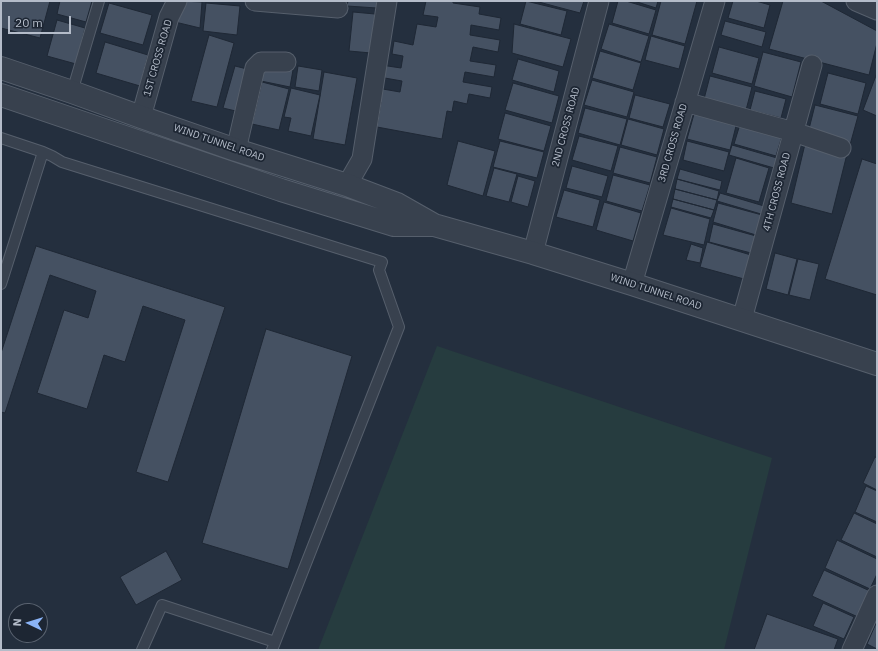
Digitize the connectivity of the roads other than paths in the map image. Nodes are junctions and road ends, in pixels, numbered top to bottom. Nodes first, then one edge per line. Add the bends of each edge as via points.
1 (100, 1) edge
2 (177, 1) edge
3 (255, 1) edge
4 (387, 1) edge
5 (599, 1) edge
6 (715, 1) edge
7 (856, 1) edge
8 (338, 8) dead end
9 (877, 10) edge
10 (286, 62) dead end
11 (812, 65) dead end
12 (1, 68) edge
13 (72, 92) junction
14 (1, 95) edge
15 (685, 102) junction
16 (140, 117) junction
17 (794, 132) junction
18 (1, 138) edge
19 (841, 148) dead end
20 (236, 150) junction
21 (43, 152) junction
22 (347, 185) junction
23 (434, 225) junction
24 (533, 253) junction
25 (1, 284) edge
26 (632, 284) junction
27 (742, 319) junction
28 (877, 364) edge
29 (877, 594) edge
30 (274, 646) edge
31 (142, 650) edge
32 (852, 650) edge

1 - 13 lane
2 - 16 street, 1ST CROSS ROAD via 169,17
3 - 8 street
4 - 22 street via 362,159
5 - 24 street, 2ND CROSS ROAD
6 - 15 street, 3RD CROSS ROAD
7 - 9 street
10 - 20 street via 260,62 255,68
11 - 17 street, 4TH CROSS ROAD
12 - 13 street, WIND TUNNEL ROAD
13 - 16 street, WIND TUNNEL ROAD
14 - 23 street, WIND TUNNEL ROAD via 281,190 394,225
15 - 17 street
15 - 26 street, 3RD CROSS ROAD
16 - 20 street, WIND TUNNEL ROAD
17 - 19 street
17 - 27 street, 4TH CROSS ROAD
18 - 21 lane
20 - 22 street, WIND TUNNEL ROAD
21 - 25 lane
21 - 30 lane via 62,162 382,262 379,270 399,327
22 - 23 street, WIND TUNNEL ROAD via 397,204
23 - 24 street, WIND TUNNEL ROAD
24 - 26 street, WIND TUNNEL ROAD
26 - 27 street, WIND TUNNEL ROAD
27 - 28 street, WIND TUNNEL ROAD
29 - 32 street
30 - 31 lane via 162,605

